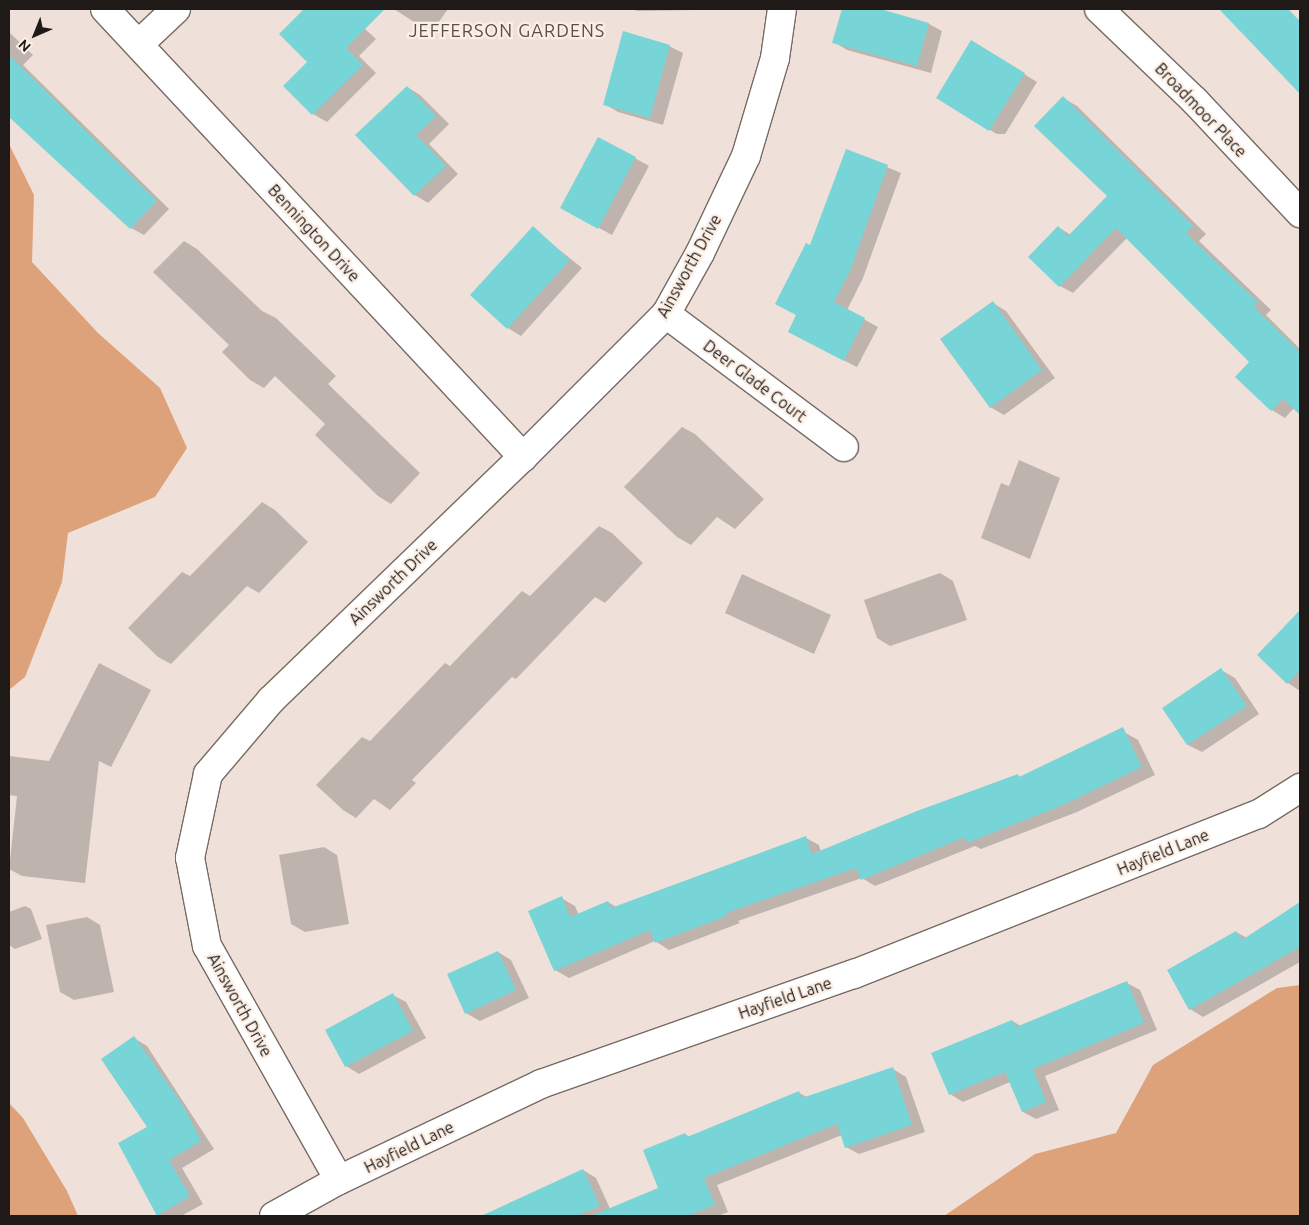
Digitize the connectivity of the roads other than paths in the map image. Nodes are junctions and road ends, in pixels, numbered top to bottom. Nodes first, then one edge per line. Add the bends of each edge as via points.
1 (104, 9) edge
2 (176, 9) edge
3 (782, 9) edge
4 (1099, 9) edge
5 (138, 44) junction
6 (1300, 213) edge
7 (666, 314) junction
8 (844, 448) dead end
9 (523, 457) junction
10 (1300, 788) edge
11 (339, 1180) junction
12 (274, 1216) edge

1 - 5 street, Bennington Drive
2 - 5 street
3 - 7 street, Ainsworth Drive via 775,58 746,156 700,254
4 - 6 street, Broadmoor Place via 1195,101
5 - 9 street, Bennington Drive
7 - 8 street, Deer Glade Court
7 - 9 street, Ainsworth Drive
9 - 11 street, Ainsworth Drive via 271,700 208,774 190,858 207,946
10 - 11 street, Hayfield Lane via 1259,814 854,974 541,1084
11 - 12 street, Hayfield Lane

